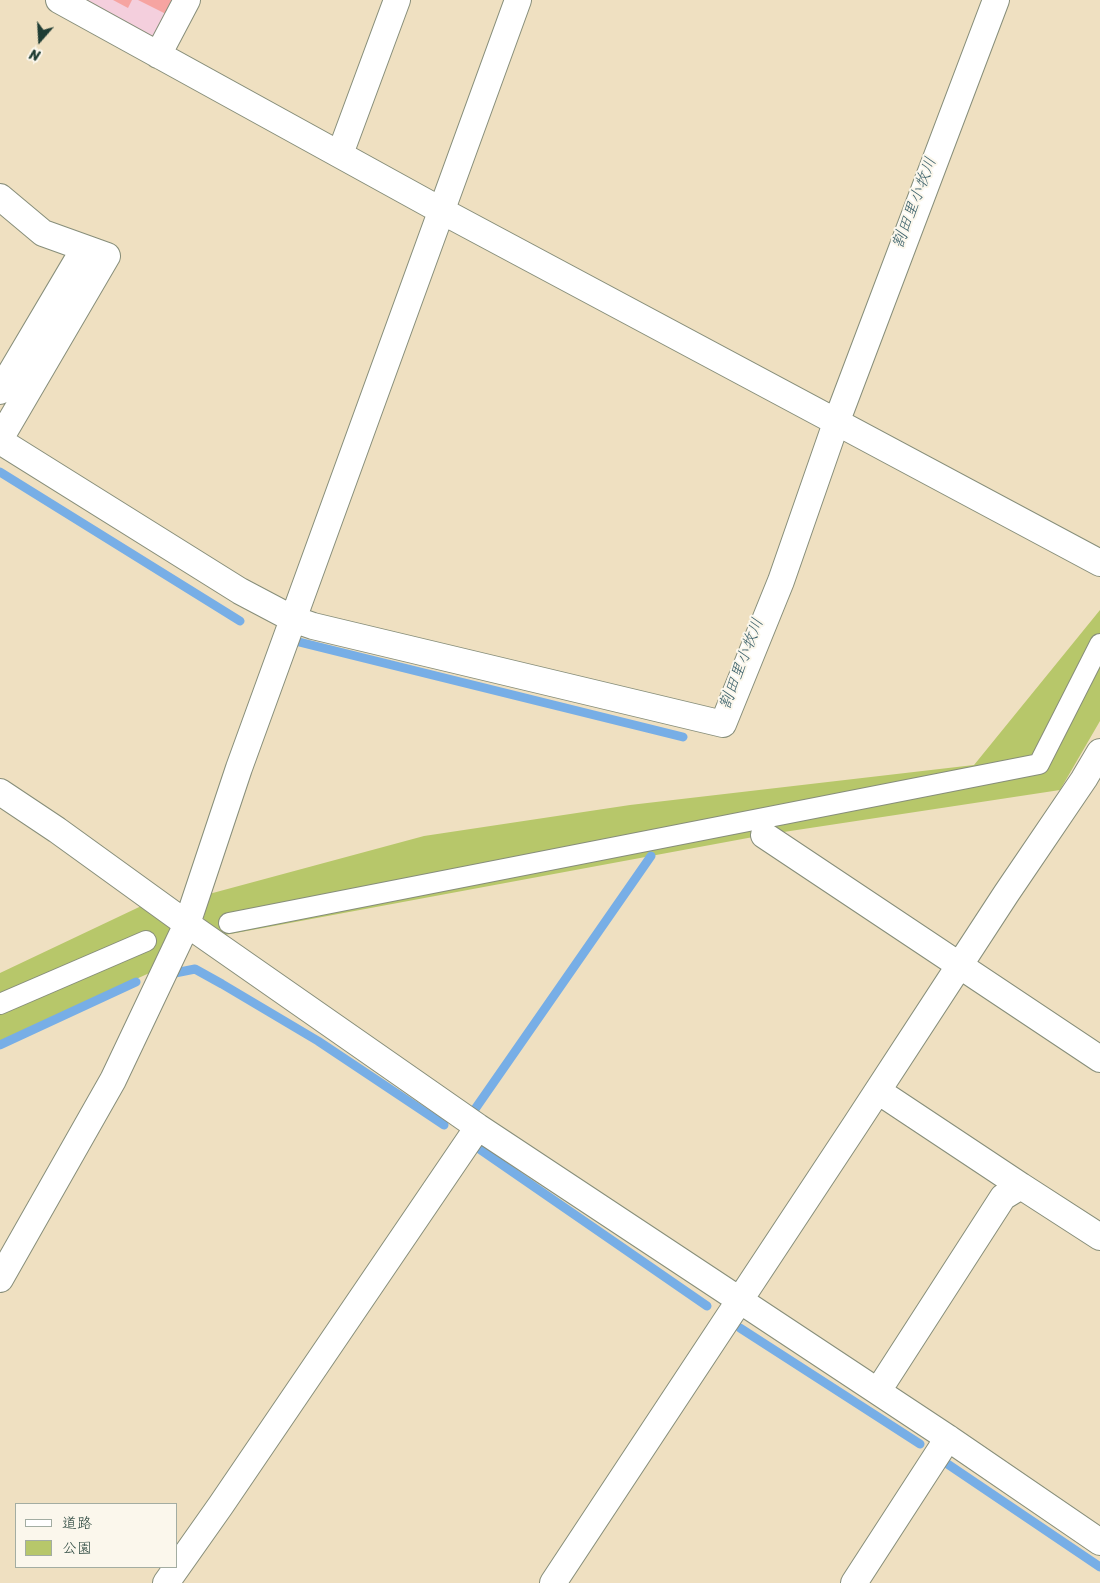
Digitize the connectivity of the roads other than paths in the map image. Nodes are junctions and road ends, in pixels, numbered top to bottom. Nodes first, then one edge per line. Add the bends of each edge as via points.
1 (59, 0) edge
2 (187, 0) edge
3 (397, 0) edge
4 (518, 0) edge
5 (996, 0) edge
6 (158, 55) junction
7 (340, 154) junction
8 (0, 197) edge
9 (442, 211) junction
10 (84, 249) junction
11 (0, 392) edge
12 (836, 423) junction
13 (0, 440) edge
14 (1100, 564) edge
15 (293, 619) junction
16 (1100, 644) edge
17 (1100, 752) edge
18 (0, 792) edge
19 (764, 835) dead end
20 (229, 923) dead end
21 (187, 924) junction
22 (146, 941) dead end
23 (959, 966) junction
24 (0, 1004) edge
25 (1100, 1059) edge
26 (878, 1090) junction
27 (478, 1127) junction
28 (1021, 1186) junction
29 (1100, 1237) edge
30 (0, 1279) edge
31 (740, 1299) junction
32 (878, 1391) junction
33 (948, 1438) junction
34 (1100, 1542) edge
35 (178, 1566) edge
36 (176, 1568) edge
37 (166, 1583) edge
38 (553, 1583) edge
39 (854, 1583) edge

1 - 6 street
2 - 6 street
3 - 7 street
4 - 9 street
5 - 12 street
6 - 7 street
7 - 9 street
8 - 10 street via 43,233
9 - 12 street
9 - 15 street
10 - 11 street
10 - 13 street via 107,256
12 - 14 street
12 - 15 street via 781,581 723,724
13 - 15 street via 240,591
15 - 21 street
16 - 20 street via 1039,764
17 - 23 street
18 - 21 street
19 - 23 street
21 - 27 street
21 - 30 street via 114,1080
22 - 24 street
23 - 25 street
23 - 26 street
26 - 28 street
26 - 31 street
27 - 31 street
27 - 35 street
28 - 29 street
28 - 32 street via 1003,1197
31 - 32 street
31 - 38 street
32 - 33 street
33 - 34 street
33 - 39 street
36 - 37 street

